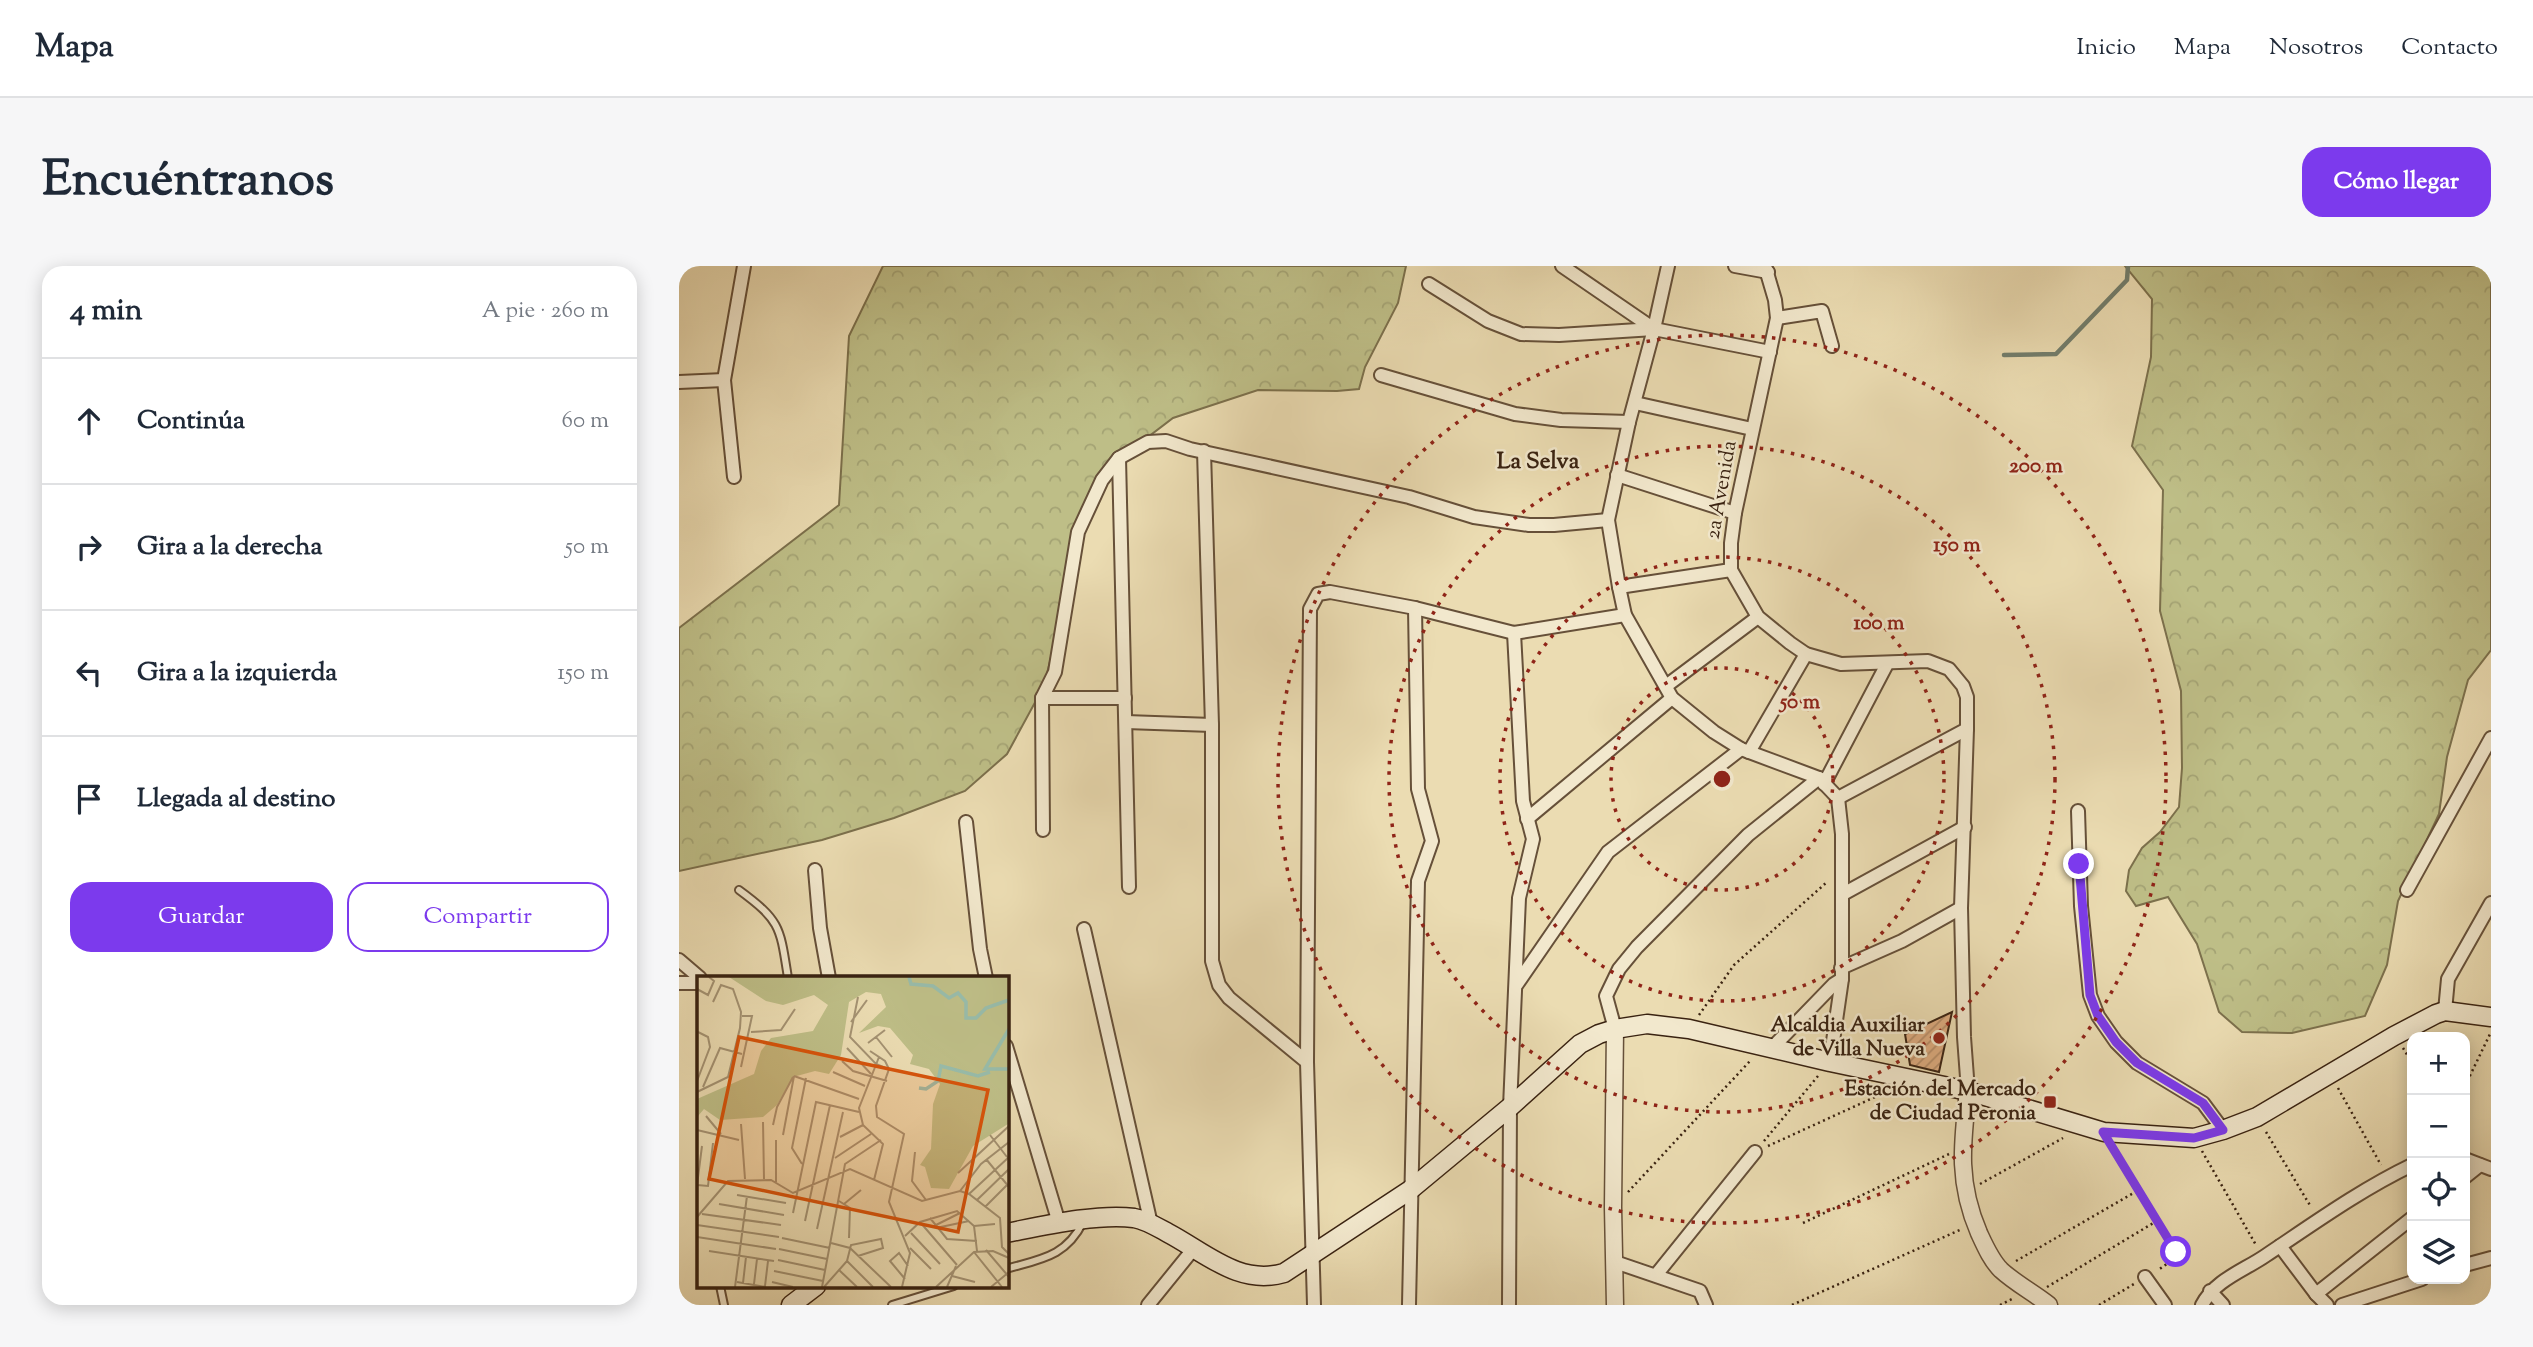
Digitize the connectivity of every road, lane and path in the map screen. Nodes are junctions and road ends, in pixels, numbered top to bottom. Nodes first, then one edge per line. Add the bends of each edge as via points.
1 (744, 266) edge
2 (1562, 266) edge
3 (1668, 266) edge
4 (1735, 266) edge
5 (1766, 269) edge
6 (1429, 284) dead end
7 (1777, 318) junction
8 (1654, 329) junction
9 (1832, 346) dead end
10 (1770, 352) junction
11 (1381, 375) dead end
12 (725, 380) junction
13 (679, 382) edge
14 (1635, 402) junction
15 (1629, 422) junction
16 (1752, 429) junction
17 (1204, 451) junction
18 (1119, 458) junction
19 (1617, 475) junction
20 (734, 477) dead end
21 (1735, 513) junction
22 (1608, 520) junction
23 (1731, 570) junction
24 (1619, 587) junction
25 (1415, 608) junction
26 (1625, 615) junction
27 (1758, 617) junction
28 (1514, 633) junction
29 (1806, 654) junction
30 (1887, 664) junction
31 (1666, 686) junction
32 (1042, 698) junction
33 (1125, 698) junction
34 (1672, 698) junction
35 (1126, 722) junction
36 (1212, 725) junction
37 (1967, 729) junction
38 (2489, 744) edge
39 (1745, 750) junction
40 (1821, 781) junction
41 (1838, 798) junction
42 (2078, 811) dead end
43 (1527, 819) junction
44 (966, 822) dead end
45 (1965, 827) junction
46 (1043, 830) dead end
47 (1843, 868) junction
48 (815, 870) dead end
49 (1129, 887) dead end
50 (739, 890) dead end
51 (2407, 890) dead end
52 (1843, 894) junction
53 (2491, 903) edge
54 (1961, 908) junction
55 (1084, 929) dead end
56 (679, 960) edge
57 (1842, 973) junction
58 (699, 976) edge
59 (788, 976) edge
60 (829, 976) edge
61 (986, 976) edge
62 (679, 983) edge
63 (697, 983) edge
64 (1517, 984) junction
65 (2445, 1011) junction
66 (2491, 1017) edge
67 (1615, 1029) junction
68 (1689, 1029) junction
69 (2491, 1032) edge
70 (1767, 1047) junction
71 (1008, 1053) edge
72 (1307, 1062) junction
73 (1830, 1062) junction
74 (2331, 1074) junction
75 (2470, 1076) edge
76 (1902, 1078) junction
77 (1968, 1091) junction
78 (1510, 1107) junction
79 (2257, 1116) junction
80 (2085, 1126) junction
81 (2223, 1130) junction
82 (2103, 1132) junction
83 (2194, 1138) junction
84 (1961, 1148) junction
85 (1755, 1152) junction
86 (2407, 1168) edge
87 (2388, 1177) junction
88 (2139, 1190) junction
89 (1410, 1191) junction
90 (1965, 1193) junction
91 (1613, 1207) junction
92 (2318, 1219) junction
93 (1084, 1221) junction
94 (2156, 1221) junction
95 (2408, 1221) edge
96 (1059, 1223) junction
97 (1803, 1223) dead end
98 (1975, 1223) junction
99 (1151, 1224) junction
100 (1008, 1233) edge
101 (2280, 1246) junction
102 (1195, 1247) junction
103 (1314, 1253) junction
104 (2177, 1257) dead end
105 (2263, 1257) junction
106 (2491, 1258) edge
107 (1615, 1262) junction
108 (2470, 1264) edge
109 (1008, 1268) edge
110 (2001, 1270) junction
111 (1656, 1275) junction
112 (2145, 1277) dead end
113 (2407, 1284) edge
114 (720, 1287) edge
115 (815, 1287) edge
116 (951, 1287) edge
117 (2210, 1291) junction
118 (2035, 1294) junction
119 (2316, 1294) junction
120 (724, 1305) edge
121 (791, 1305) edge
122 (892, 1305) edge
123 (1147, 1305) edge
124 (1314, 1305) edge
125 (1409, 1305) edge
126 (1509, 1305) edge
127 (1615, 1305) edge
128 (1706, 1305) edge
129 (1792, 1305) edge
130 (2049, 1305) edge
131 (2165, 1305) edge
132 (2202, 1305) edge
133 (2223, 1305) edge
134 (2327, 1305) edge
135 (2342, 1305) edge

1 - 12 street
2 - 8 street
3 - 8 street
4 - 5 street
5 - 7 street, 2a Avenida
6 - 8 street via 1488,321 1521,334
7 - 9 street via 1822,311
7 - 10 street, 2a Avenida
8 - 10 street
8 - 14 street
10 - 16 street, 2a Avenida
11 - 15 street via 1515,414
12 - 13 street
12 - 20 street
14 - 15 street
14 - 16 street
15 - 19 street
16 - 21 street, 2a Avenida
17 - 18 street via 1166,441 1148,442
17 - 22 street via 1409,496 1474,517 1554,525
17 - 36 street
18 - 32 street via 1101,480 1078,532 1055,672
18 - 33 street
19 - 21 street
19 - 22 street
21 - 23 street, 2a Avenida
22 - 24 street
23 - 24 street
23 - 27 street, 2a Avenida
24 - 26 street
25 - 28 street
25 - 72 street via 1330,592 1318,594 1310,609
25 - 89 street via 1418,789 1432,841 1417,881
26 - 28 street
26 - 31 street
27 - 29 street, 2a Avenida
27 - 31 street
28 - 43 street
29 - 30 street, 2a Avenida via 1841,664
29 - 39 street
30 - 37 street, 2a Avenida via 1929,661 1949,669 1967,696
30 - 40 street
31 - 34 street
32 - 33 street
32 - 46 street
33 - 35 street
34 - 39 street
34 - 43 street
35 - 36 street
35 - 49 street
36 - 72 street via 1212,961 1219,985
37 - 41 street
37 - 45 street, 2a Avenida
38 - 51 street
39 - 40 street
39 - 64 street via 1608,852
40 - 41 street
40 - 67 street via 1748,835 1628,958 1606,996
41 - 47 street
42 - 81 street via 2081,906 2090,995 2098,1016 2137,1063 2203,1103
43 - 64 street via 1533,839 1519,898
44 - 61 street
45 - 52 street
45 - 54 street, 2a Avenida
47 - 52 street
47 - 68 path via 1734,965
48 - 60 street
50 - 59 lane via 775,921
52 - 57 street
53 - 65 street via 2448,979
54 - 57 street
54 - 77 street, 2a Avenida
55 - 99 street
56 - 58 street
57 - 70 street
57 - 73 street
62 - 63 street
64 - 78 street
65 - 66 main road
65 - 74 main road
67 - 68 main road via 1647,1024
67 - 78 main road via 1580,1044
67 - 91 street
68 - 70 main road
69 - 75 path
70 - 73 main road
70 - 91 path
71 - 96 street
72 - 103 street
73 - 76 main road
73 - 85 path
74 - 79 main road
74 - 87 path
76 - 77 main road
76 - 85 path via 1887,1091
77 - 80 main road
77 - 84 street
78 - 89 main road
78 - 126 street
79 - 81 main road
79 - 92 path
80 - 82 main road
80 - 90 path
81 - 83 main road
82 - 83 main road
82 - 88 path
83 - 105 path
84 - 90 street
84 - 97 path
85 - 111 street
86 - 87 street
87 - 92 street
88 - 94 path
88 - 110 path
89 - 103 main road
89 - 125 street
90 - 98 street
91 - 107 street
92 - 101 street
93 - 96 main road
93 - 99 main road via 1134,1219
93 - 109 lane via 1071,1243 1053,1255
94 - 104 path
94 - 118 path
95 - 119 street
96 - 100 main road
98 - 110 street
98 - 129 path
99 - 102 main road
101 - 105 street
101 - 119 street
102 - 103 main road via 1229,1270 1251,1276 1285,1273
102 - 123 street
103 - 124 street
105 - 117 street
106 - 108 street
107 - 111 street
107 - 127 street
110 - 118 street
111 - 128 street via 1700,1291
112 - 131 street
113 - 135 street
114 - 120 lane
115 - 121 main road
116 - 122 lane
117 - 132 street
117 - 133 street
118 - 130 street
119 - 134 street

